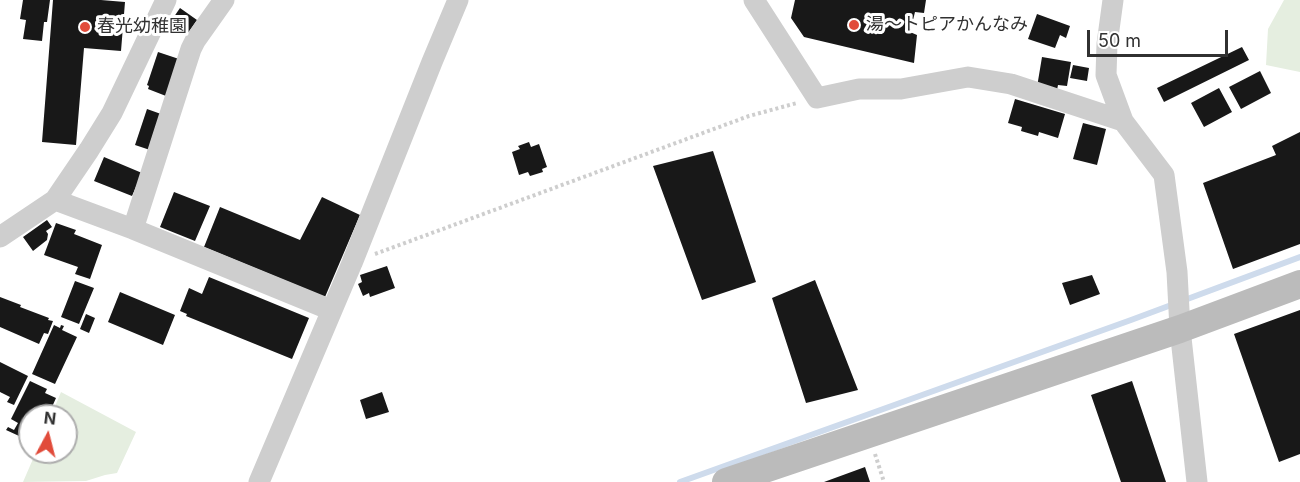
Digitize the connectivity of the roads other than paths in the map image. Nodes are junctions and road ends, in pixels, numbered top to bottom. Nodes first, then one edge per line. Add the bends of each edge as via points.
1 (165, 0) edge
2 (224, 0) edge
3 (459, 0) edge
4 (754, 0) edge
5 (1113, 0) edge
6 (1123, 121) junction
7 (55, 200) junction
8 (133, 229) junction
9 (0, 237) edge
10 (1300, 285) edge
11 (331, 310) junction
12 (1180, 321) junction
13 (259, 482) edge
14 (726, 482) edge
15 (1197, 482) edge

1 - 7 street via 112,113
2 - 8 street via 191,49
3 - 11 street
4 - 6 street via 817,98 858,89 901,89 968,77 1011,84
5 - 6 street via 1106,75
6 - 12 street via 1164,175
7 - 8 street
7 - 9 street
8 - 11 street
10 - 12 street
11 - 13 street
12 - 14 street
12 - 15 street

